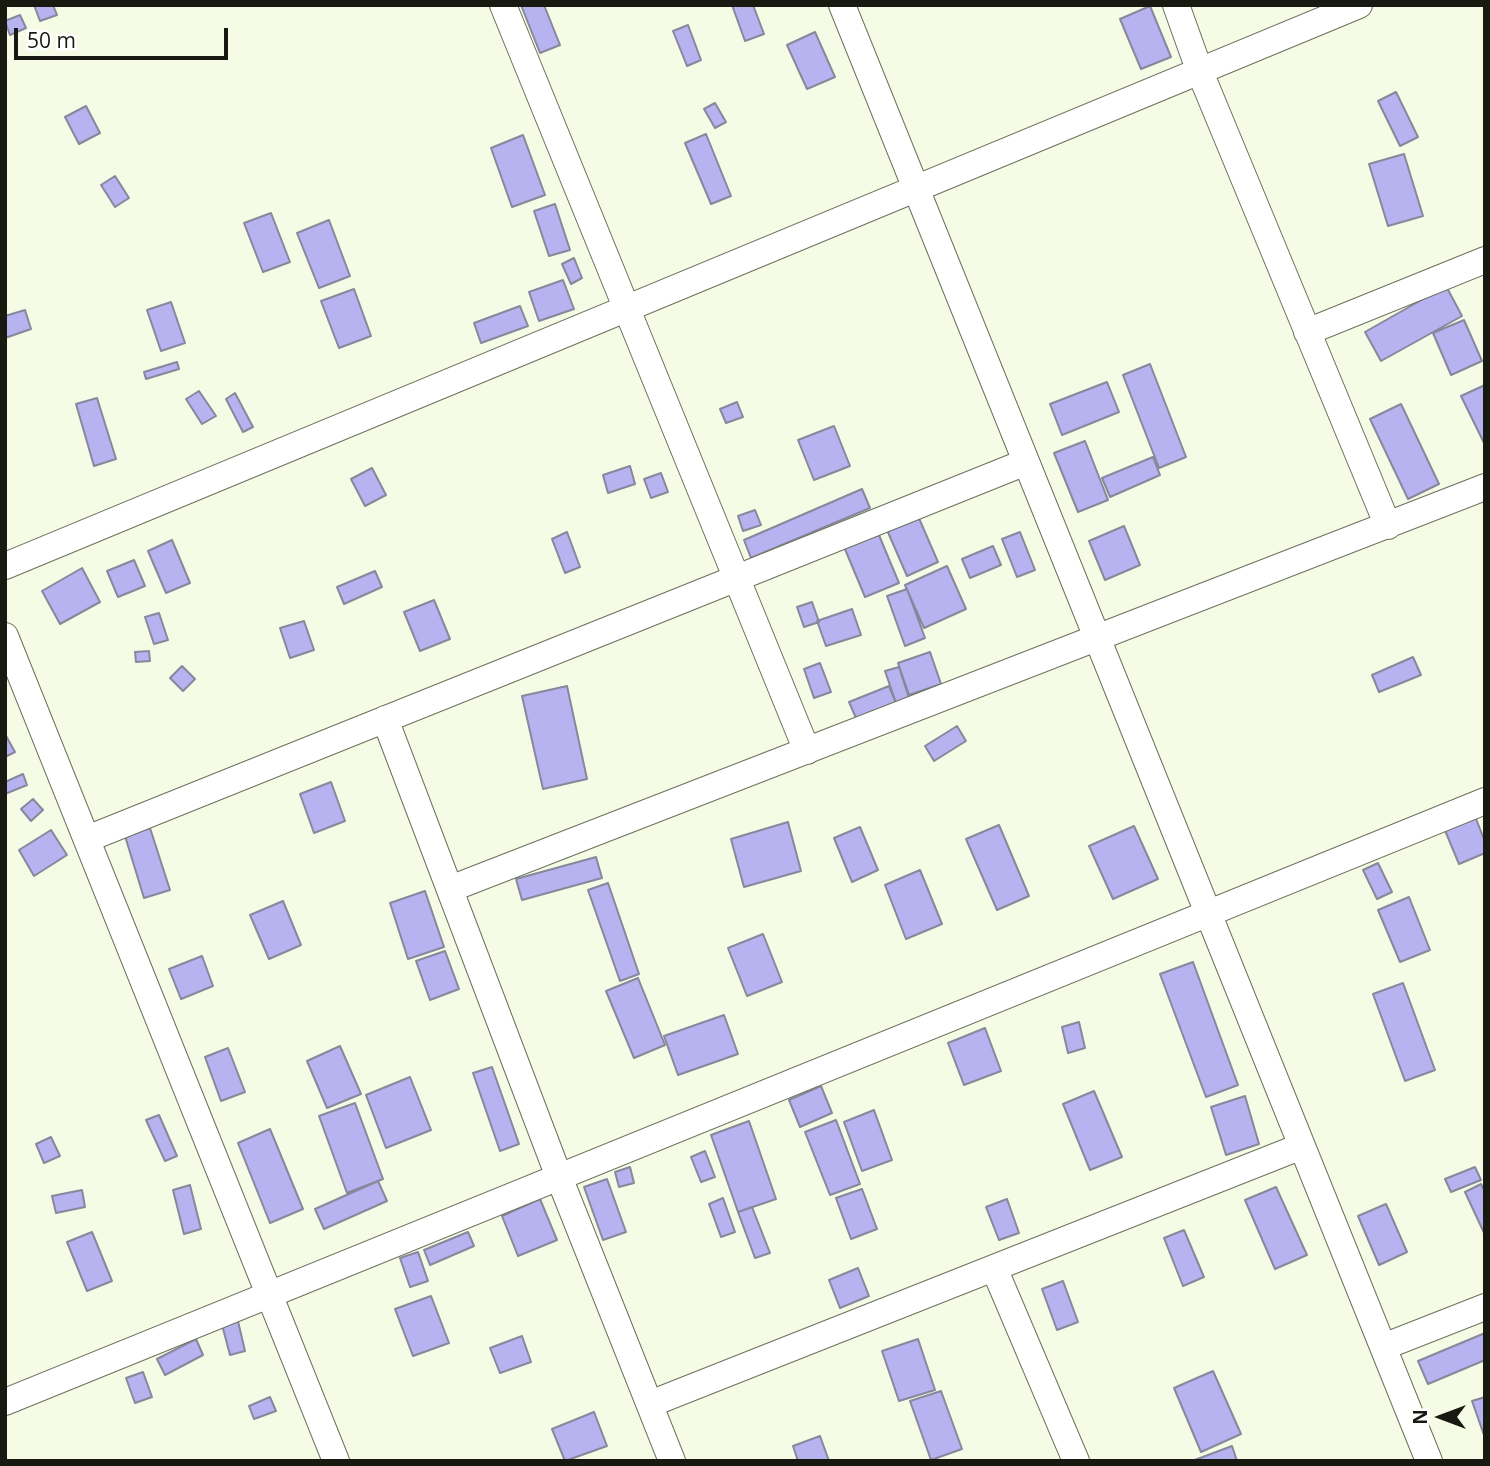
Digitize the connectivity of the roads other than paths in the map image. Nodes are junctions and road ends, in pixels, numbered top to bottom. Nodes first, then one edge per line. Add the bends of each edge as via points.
1 (503, 5) edge
2 (842, 5) edge
3 (1176, 5) edge
4 (1359, 5) edge
5 (1199, 72) junction
6 (915, 189) junction
7 (1485, 260) edge
8 (627, 309) junction
9 (1307, 332) junction
10 (1026, 462) junction
11 (1485, 487) edge
12 (1388, 526) junction
13 (5, 566) edge
14 (737, 579) junction
15 (5, 636) edge
16 (1097, 639) junction
17 (385, 719) junction
18 (807, 751) junction
19 (1485, 801) edge
20 (87, 839) junction
21 (450, 889) junction
22 (1208, 913) junction
23 (1302, 1146) junction
24 (559, 1177) junction
25 (994, 1268) junction
26 (270, 1295) junction
27 (1485, 1307) edge
28 (1383, 1347) junction
29 (5, 1402) edge
30 (650, 1405) junction
31 (336, 1461) edge
32 (672, 1461) edge
33 (1076, 1461) edge
34 (1429, 1461) edge

1 - 8 street
2 - 6 street
3 - 5 street
4 - 5 street
5 - 6 street
5 - 9 street
6 - 8 street
6 - 10 street
7 - 9 street
8 - 13 street
8 - 14 street
9 - 12 street
10 - 14 street
10 - 16 street
11 - 12 street
12 - 16 street
14 - 17 street
14 - 18 street
15 - 20 street
16 - 18 street
16 - 22 street
17 - 20 street
17 - 21 street
18 - 21 street
19 - 22 street
20 - 26 street
21 - 24 street
22 - 23 street
22 - 24 street
23 - 25 street
23 - 28 street
24 - 26 street
24 - 30 street
25 - 30 street
25 - 33 street
26 - 29 street
26 - 31 street
27 - 28 street
28 - 34 street
30 - 32 street

